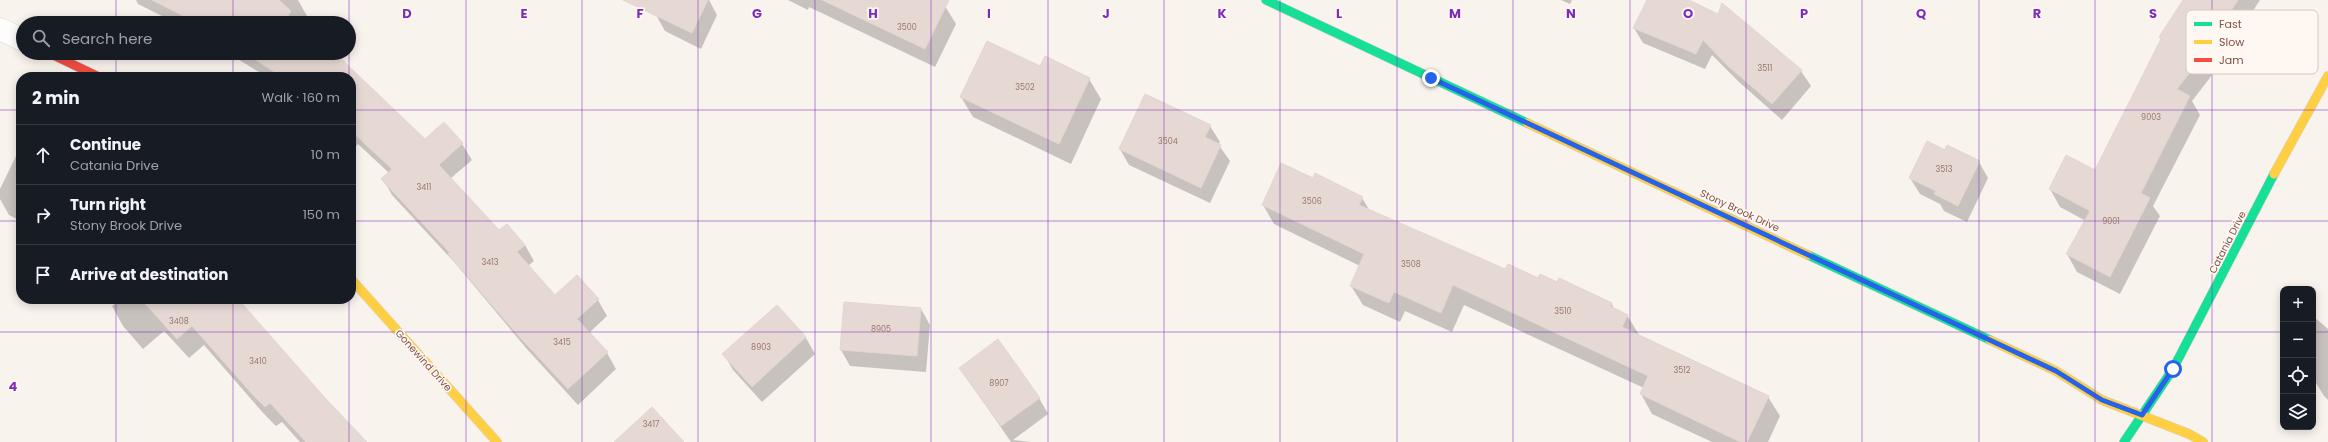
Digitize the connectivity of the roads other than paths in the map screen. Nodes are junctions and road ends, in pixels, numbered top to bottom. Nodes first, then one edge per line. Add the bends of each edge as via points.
1 (1266, 0) edge
2 (0, 29) edge
3 (16, 37) edge
4 (64, 60) edge
5 (89, 72) edge
6 (2328, 76) edge
7 (356, 285) edge
8 (2142, 415) junction
9 (497, 442) edge
10 (2124, 442) edge
11 (2202, 442) edge

1 - 8 street, Stony Brook Drive via 2056,371 2102,400
2 - 3 street
4 - 5 street
6 - 8 street, Catania Drive via 2307,111 2173,369
7 - 9 street, Gonewind Drive
8 - 10 street, Catania Drive
8 - 11 street, Stony Brook Drive

